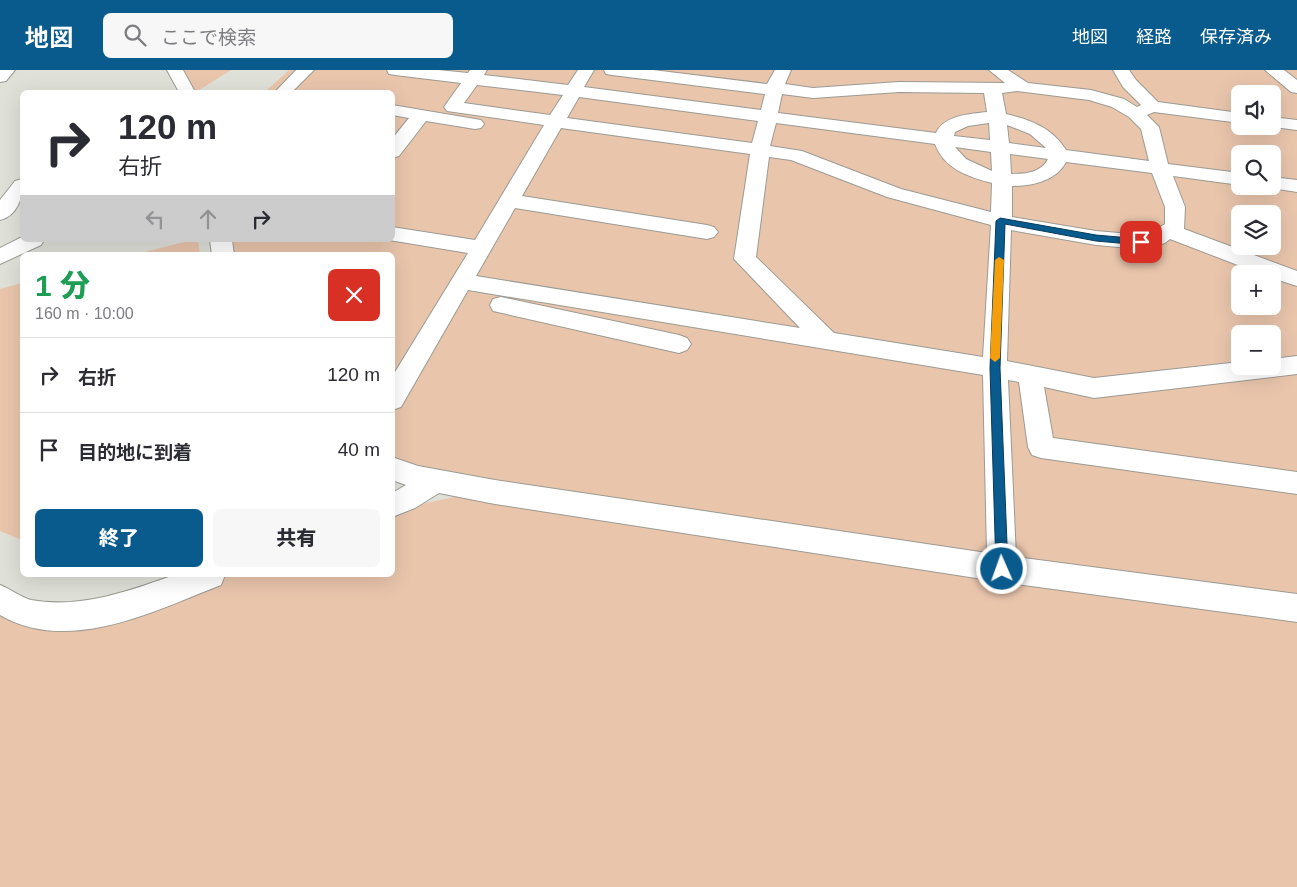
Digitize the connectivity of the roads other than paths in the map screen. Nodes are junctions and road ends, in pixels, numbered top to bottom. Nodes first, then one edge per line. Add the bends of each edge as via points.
1 (7, 70) edge
2 (175, 70) edge
3 (306, 70) edge
4 (394, 70) edge
5 (586, 70) edge
6 (612, 70) edge
7 (696, 70) edge
8 (1121, 70) edge
9 (1273, 70) edge
10 (475, 75) edge
11 (0, 77) edge
12 (994, 78) edge
13 (778, 82) edge
14 (1297, 88) edge
15 (186, 90) edge
16 (285, 90) edge
17 (573, 91) junction
18 (1231, 102) edge
19 (1153, 106) junction
20 (395, 111) edge
21 (1195, 112) junction
22 (1135, 113) junction
23 (421, 115) junction
24 (768, 116) junction
25 (1231, 117) edge
26 (999, 118) junction
27 (556, 122) junction
28 (1281, 123) edge
29 (1297, 125) edge
30 (533, 133) dead end
31 (943, 139) junction
32 (1000, 147) junction
33 (395, 148) edge
34 (760, 150) junction
35 (1057, 154) junction
36 (1160, 168) junction
37 (1231, 178) edge
38 (1001, 179) junction
39 (1281, 184) edge
40 (1297, 186) edge
41 (20, 188) edge
42 (510, 201) junction
43 (0, 214) edge
44 (1000, 221) junction
45 (1168, 231) junction
46 (707, 232) dead end
47 (395, 234) edge
48 (29, 242) edge
49 (483, 248) junction
50 (0, 257) edge
51 (1297, 279) edge
52 (464, 282) junction
53 (827, 341) junction
54 (679, 344) dead end
55 (1297, 365) edge
56 (995, 368) junction
57 (1030, 375) junction
58 (395, 395) edge
59 (395, 469) edge
60 (436, 481) junction
61 (1297, 483) edge
62 (395, 504) edge
63 (1002, 569) junction
64 (205, 577) edge
65 (0, 599) edge
66 (1297, 608) edge

1 - 11 lane
2 - 15 lane
3 - 16 lane
4 - 10 lane
5 - 17 lane
6 - 13 lane
7 - 13 lane
8 - 19 lane via 1129,83
9 - 14 lane
10 - 17 lane
10 - 27 lane via 453,107
12 - 13 lane via 813,93
12 - 22 lane via 1024,88 1091,95 1118,103
12 - 26 lane
13 - 24 lane
17 - 24 lane
17 - 27 lane
18 - 21 lane
19 - 21 lane
19 - 22 lane
20 - 23 lane
21 - 25 lane
22 - 36 lane via 1150,127
23 - 30 lane
23 - 33 lane
24 - 31 lane
24 - 34 lane
26 - 31 lane via 959,122 948,128
26 - 32 lane
26 - 35 lane via 1029,126 1044,135 1054,145
27 - 34 lane
27 - 42 lane
28 - 29 lane
31 - 32 lane
31 - 38 lane via 949,156 961,166
32 - 35 lane
32 - 38 lane
34 - 44 lane via 795,155 894,193
34 - 53 lane via 745,259
35 - 36 lane
35 - 38 lane via 1056,166 1046,174 1032,179
36 - 37 lane
36 - 45 lane via 1175,207 1174,227
38 - 44 lane
39 - 40 lane
41 - 43 lane
42 - 46 lane
42 - 49 lane
44 - 45 lane via 1096,238 1141,242
44 - 56 lane
45 - 51 lane
47 - 49 lane
48 - 50 lane
49 - 52 lane
52 - 53 lane
52 - 54 lane via 482,301
52 - 58 lane
53 - 56 lane
55 - 57 lane via 1094,388
56 - 57 lane
56 - 63 lane
57 - 61 lane via 1041,447
59 - 60 lane
60 - 62 lane
60 - 63 lane
63 - 66 lane
64 - 65 lane via 125,607 82,616 30,614

